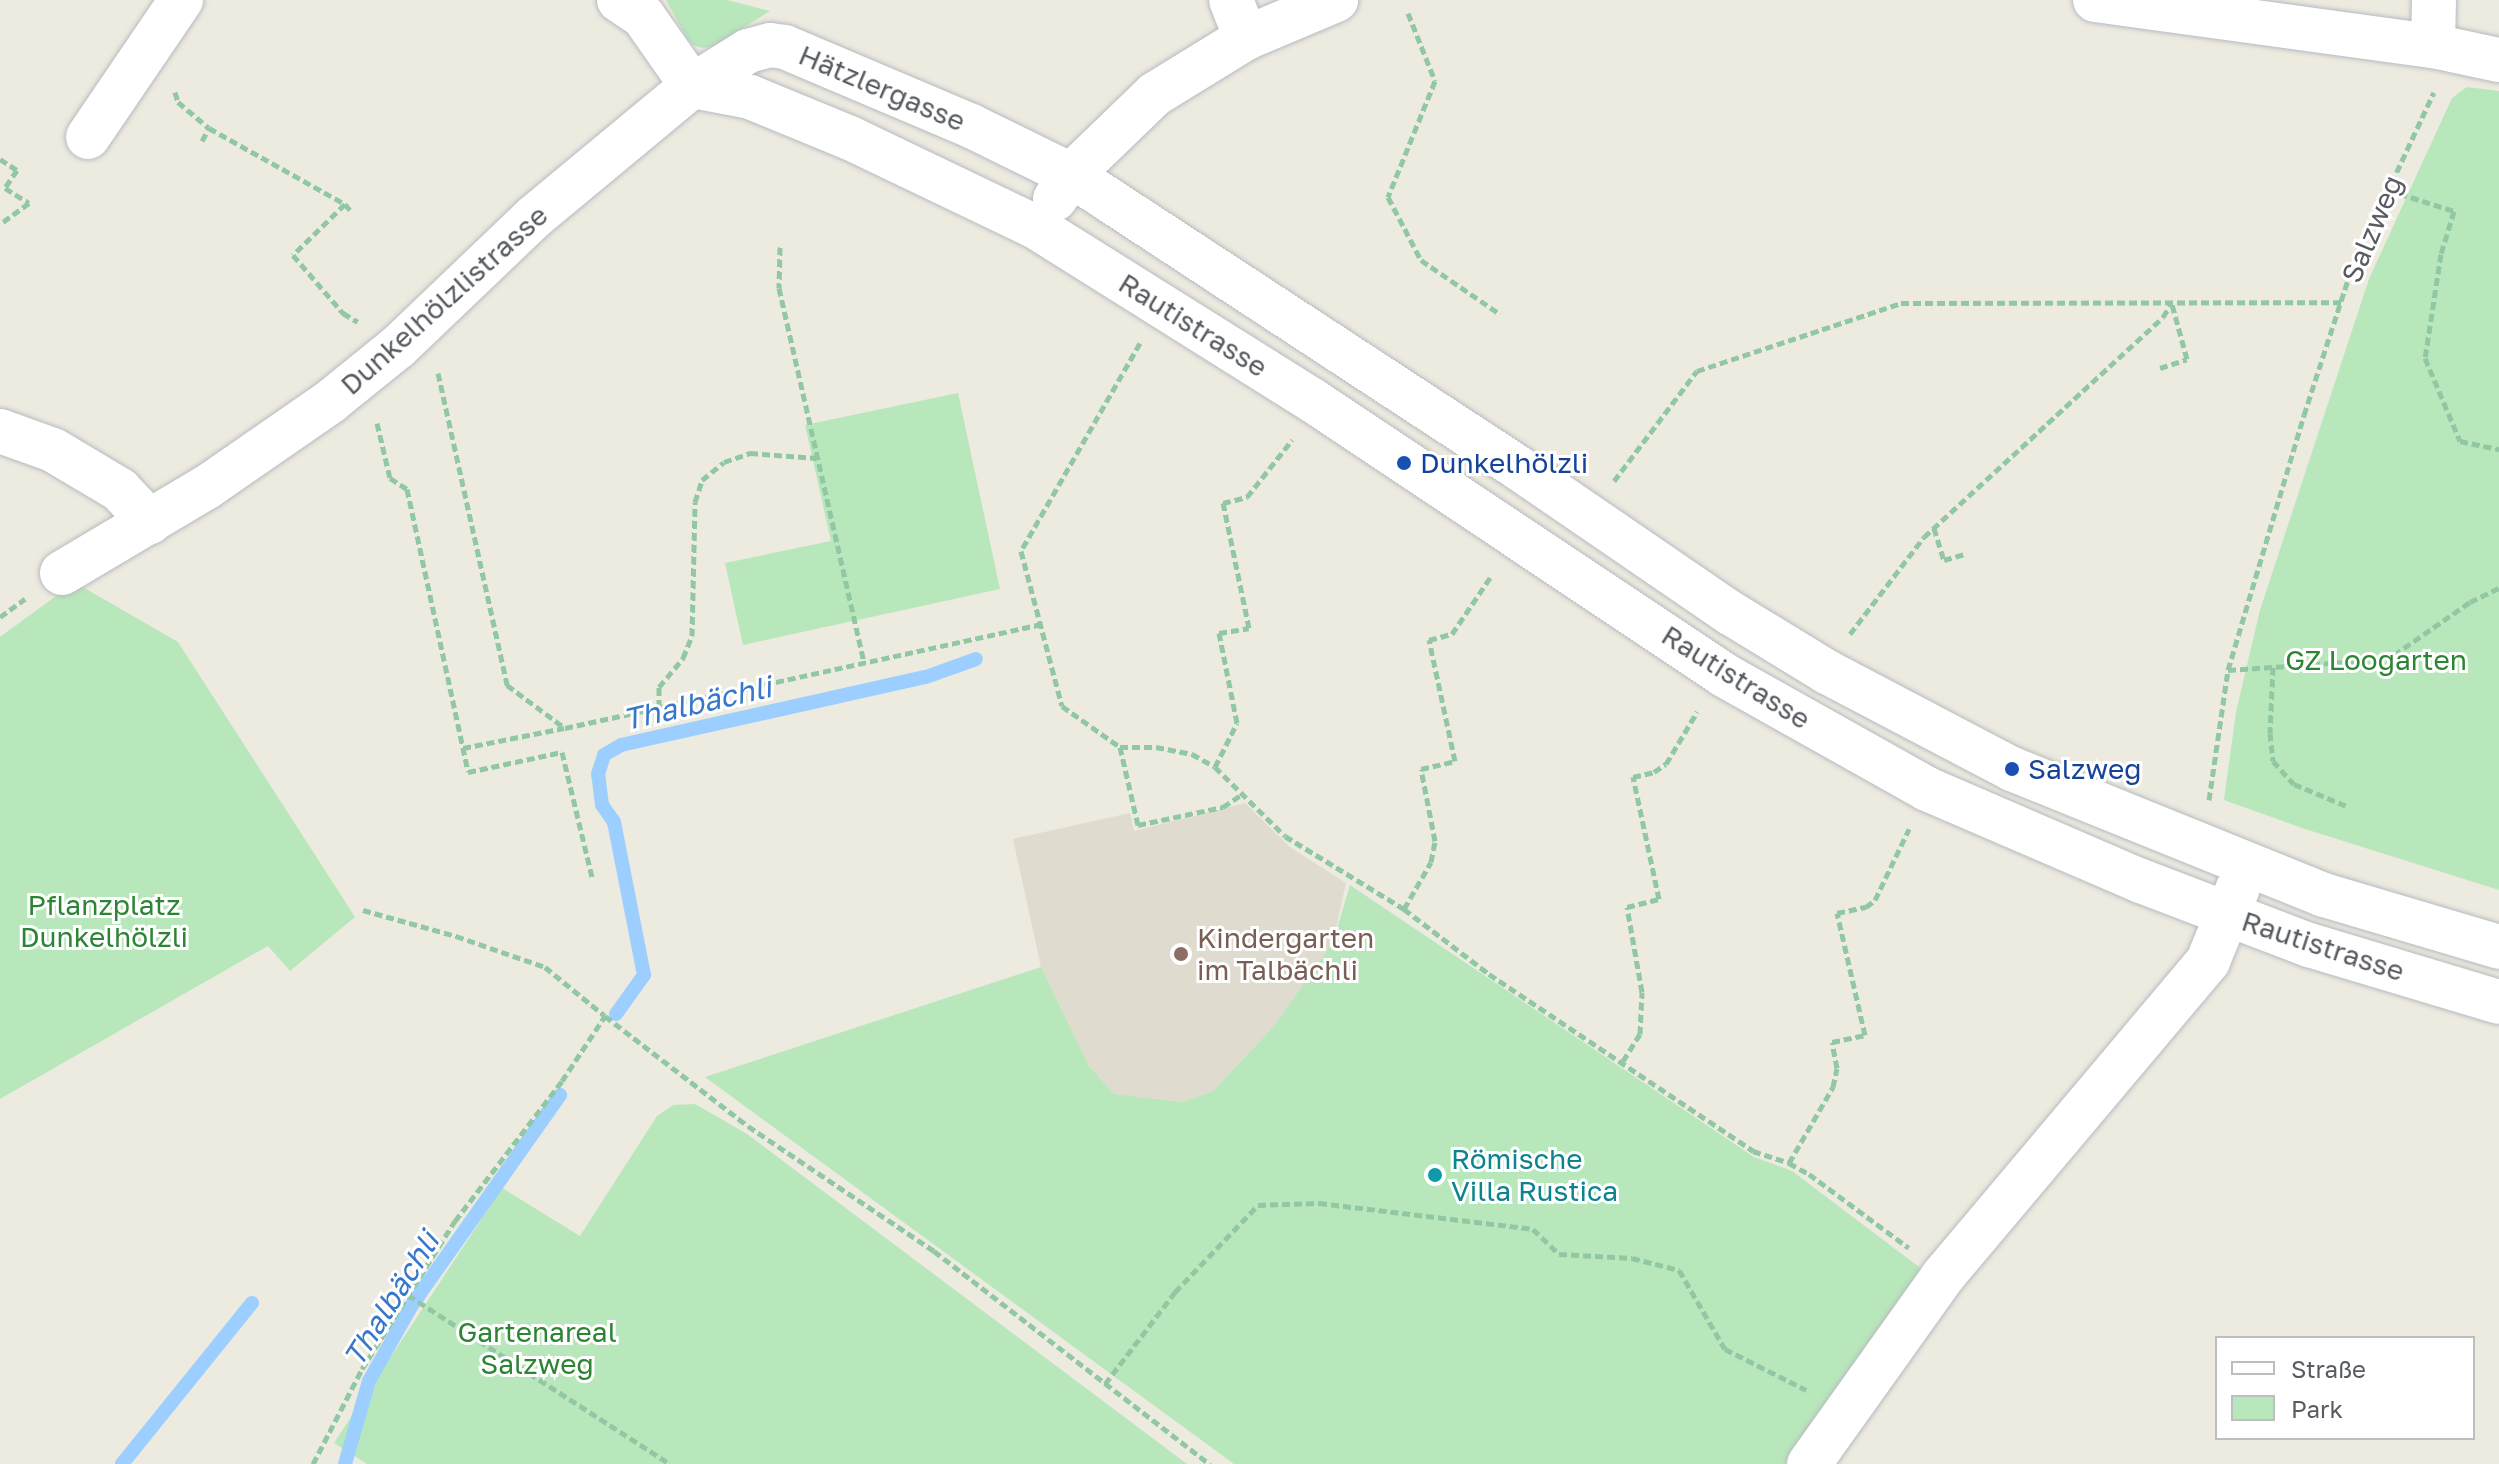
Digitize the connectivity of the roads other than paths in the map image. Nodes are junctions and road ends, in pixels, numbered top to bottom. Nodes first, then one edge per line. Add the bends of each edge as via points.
1 (181, 0) edge
2 (619, 0) edge
3 (1336, 0) edge
4 (2095, 0) edge
5 (2434, 0) edge
6 (1238, 19) edge
7 (2433, 46) junction
8 (2499, 60) edge
9 (692, 86) junction
10 (88, 137) dead end
11 (1071, 175) junction
12 (1036, 227) junction
13 (0, 431) edge
14 (150, 522) junction
15 (62, 573) dead end
16 (2247, 863) junction
17 (2228, 914) junction
18 (2499, 947) edge
19 (2499, 1002) edge
20 (1809, 1464) edge

1 - 10 street
2 - 9 street via 643,16
3 - 6 street
4 - 7 street
5 - 7 street
6 - 11 street
7 - 8 street
9 - 11 street, Hätzlergasse via 748,51 785,47
9 - 12 street, Hätzlergasse via 779,108
9 - 14 street, Dunkelhölzlistrasse via 534,217 364,376
11 - 12 street
11 - 16 street, Rautistrasse via 1827,672 2012,769
12 - 17 street, Rautistrasse via 1312,400 1724,675 1927,789
13 - 14 street via 53,450 120,490
14 - 15 street, Dunkelhölzlistrasse
16 - 17 street
16 - 18 street, Rautistrasse via 2324,895
17 - 19 street, Rautistrasse via 2309,945
17 - 20 street via 2208,961 1943,1276

